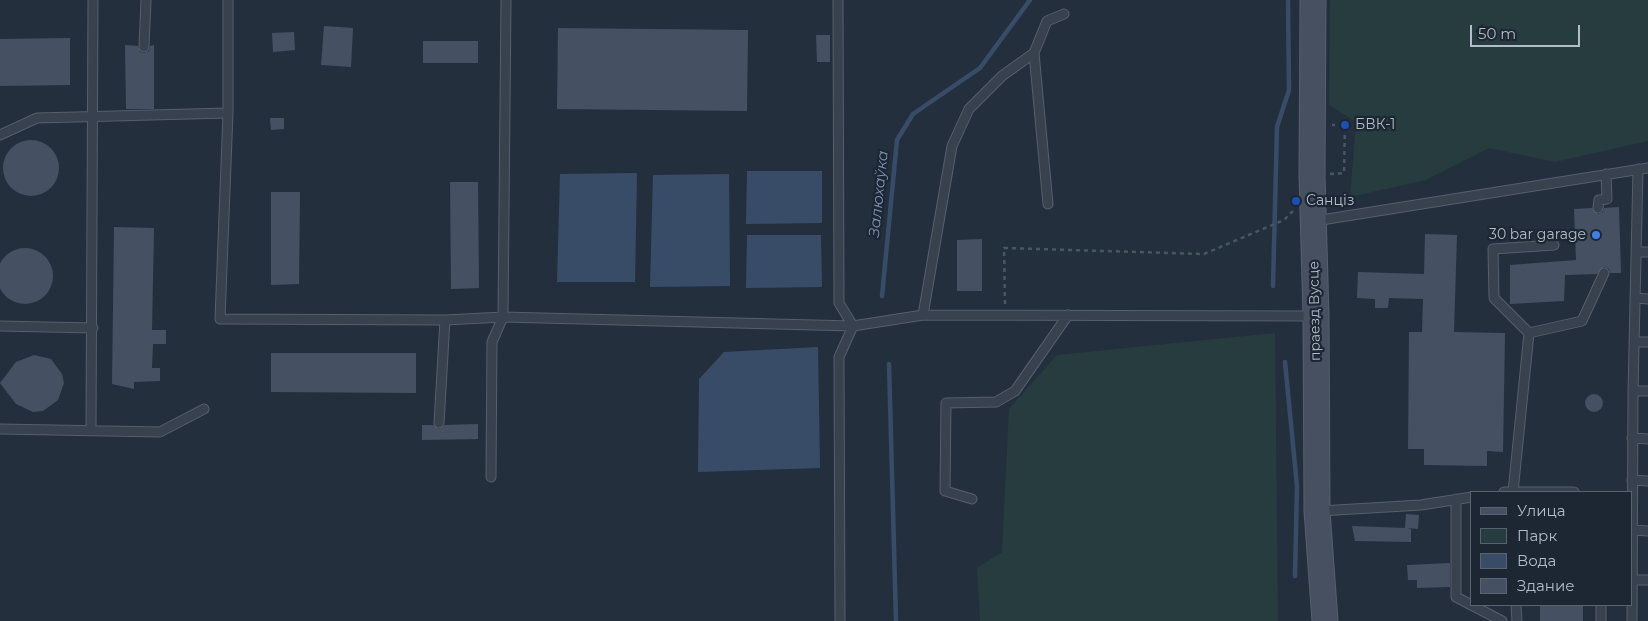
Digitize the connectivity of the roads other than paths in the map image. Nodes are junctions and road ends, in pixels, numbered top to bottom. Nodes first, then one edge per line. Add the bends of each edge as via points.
1 (94, 0) edge
2 (146, 0) edge
3 (228, 0) edge
4 (506, 0) edge
5 (838, 0) edge
6 (1313, 0) edge
7 (1064, 14) dead end
8 (144, 47) dead end
9 (1034, 53) junction
10 (228, 112) junction
11 (94, 118) junction
12 (0, 135) edge
13 (1648, 168) edge
14 (1638, 169) junction
15 (1606, 174) junction
16 (1637, 203) junction
17 (1648, 203) edge
18 (1048, 204) dead end
19 (1598, 208) dead end
20 (1304, 215) junction
21 (1554, 244) dead end
22 (1636, 252) junction
23 (1648, 252) edge
24 (1604, 274) dead end
25 (1635, 298) junction
26 (1648, 299) edge
27 (923, 315) junction
28 (1068, 315) junction
29 (1316, 316) junction
30 (503, 317) junction
31 (445, 320) junction
32 (0, 326) edge
33 (853, 326) junction
34 (93, 328) junction
35 (1529, 333) junction
36 (1634, 342) junction
37 (1648, 342) edge
38 (1632, 391) junction
39 (1648, 391) edge
40 (204, 409) dead end
41 (439, 423) dead end
42 (0, 429) edge
43 (91, 431) junction
44 (1632, 438) junction
45 (1648, 438) edge
46 (491, 477) dead end
47 (1632, 480) junction
48 (1648, 480) edge
49 (1510, 491) edge
50 (1632, 491) edge
51 (1470, 497) edge
52 (972, 499) dead end
53 (1456, 499) junction
54 (1317, 511) junction
55 (1633, 530) edge
56 (1648, 530) edge
57 (1633, 580) edge
58 (1648, 580) edge
59 (1470, 604) edge
60 (1473, 606) edge
61 (1516, 606) edge
62 (1601, 606) edge
63 (1632, 606) edge
64 (840, 621) edge
65 (1325, 621) edge
66 (1502, 621) edge
67 (1517, 621) edge
68 (1601, 621) edge
69 (1632, 621) edge

1 - 11 lane
2 - 8 lane
3 - 10 lane
4 - 30 lane
5 - 33 lane via 839,303
6 - 20 street, праезд Вусце via 1312,174
7 - 9 lane via 1047,21
9 - 18 lane
9 - 27 lane via 1002,76 969,109 952,146
10 - 11 lane
10 - 31 lane via 220,319
11 - 12 lane via 37,118
11 - 34 lane
13 - 14 lane
14 - 15 lane
14 - 16 lane
15 - 19 lane via 1606,199 1598,200
15 - 20 lane
16 - 17 lane
16 - 22 lane
20 - 29 street, праезд Вусце
21 - 35 lane via 1493,248 1494,298
22 - 23 lane
22 - 25 lane
24 - 35 lane via 1582,321
25 - 26 lane
25 - 36 lane
27 - 28 lane
27 - 33 lane
28 - 29 lane
28 - 52 lane via 1015,391 996,402 946,403 945,491
29 - 54 street, праезд Вусце
30 - 31 lane
30 - 33 lane
30 - 46 lane via 492,342
31 - 41 lane
32 - 34 lane
33 - 64 lane via 839,357
34 - 43 lane
35 - 49 lane
36 - 37 lane
36 - 38 lane
38 - 39 lane
38 - 44 lane
40 - 43 lane via 160,432
42 - 43 lane
44 - 45 lane
44 - 47 lane
47 - 48 lane
47 - 50 lane
51 - 53 lane
53 - 54 lane via 1421,505
53 - 59 lane via 1456,597
54 - 65 street, праезд Вусце
55 - 56 lane
57 - 58 lane
60 - 66 lane
61 - 67 lane
62 - 68 lane
63 - 69 lane

